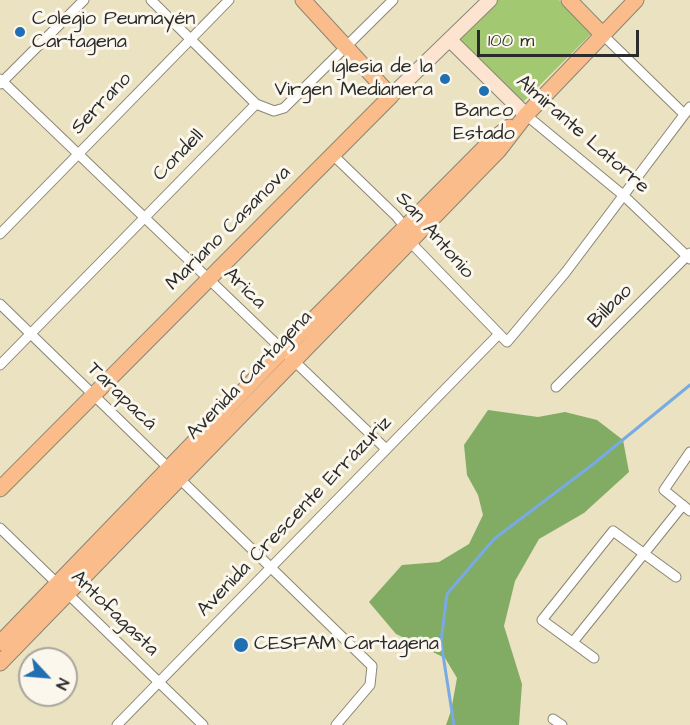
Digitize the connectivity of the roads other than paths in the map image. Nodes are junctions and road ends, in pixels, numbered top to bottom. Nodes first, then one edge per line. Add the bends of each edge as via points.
1 (84, 0) edge
2 (151, 0) edge
3 (229, 0) edge
4 (303, 0) edge
5 (393, 0) edge
6 (490, 0) edge
7 (569, 0) edge
8 (636, 0) edge
9 (603, 34) junction
10 (190, 39) junction
11 (450, 40) junction
12 (347, 47) junction
13 (1, 81) edge
14 (391, 96) junction
15 (256, 104) junction
16 (687, 111) edge
17 (526, 115) junction
18 (78, 154) junction
19 (333, 155) junction
20 (623, 195) junction
21 (144, 218) junction
22 (0, 234) edge
23 (408, 234) junction
24 (689, 256) edge
25 (208, 280) junction
26 (0, 304) edge
27 (31, 334) junction
28 (499, 334) junction
29 (282, 351) junction
30 (294, 362) junction
31 (0, 365) edge
32 (556, 387) dead end
33 (93, 395) junction
34 (386, 450) junction
35 (690, 452) edge
36 (168, 467) junction
37 (179, 479) junction
38 (0, 489) edge
39 (686, 508) edge
40 (0, 528) edge
41 (645, 554) junction
42 (271, 568) junction
43 (676, 577) dead end
44 (62, 589) junction
45 (573, 642) junction
46 (0, 643) edge
47 (594, 658) dead end
48 (0, 663) edge
49 (158, 683) junction
50 (117, 725) edge
51 (203, 725) edge
52 (336, 725) edge

1 - 13 street
2 - 10 street
3 - 10 street, Serrano
4 - 12 main road
5 - 12 street
6 - 11 main road, Mariano Casanova
7 - 9 main road
8 - 9 main road, Avenida Cartagena
9 - 16 street
9 - 17 main road, Avenida Cartagena
10 - 15 street
10 - 18 street, Serrano
11 - 14 main road, Mariano Casanova
11 - 17 main road, Almirante Latorre
12 - 14 main road
12 - 15 street via 284,108 273,111
13 - 18 street, Arica
14 - 19 main road, Mariano Casanova
15 - 21 street, Condell
16 - 20 street
17 - 20 street, Almirante Latorre
17 - 23 main road, Avenida Cartagena via 492,140
18 - 21 street, Arica
18 - 22 street, Serrano
19 - 23 street, San Antonio
19 - 25 main road, Mariano Casanova
20 - 24 street, Almirante Latorre
20 - 28 street, San Antonio via 507,342
21 - 25 street, Arica
21 - 27 street, Condell
23 - 28 street, San Antonio via 415,247
23 - 29 main road, Avenida Cartagena
23 - 30 main road, Avenida Cartagena
24 - 32 street, Bilbao
25 - 29 street, Arica
25 - 33 main road, Mariano Casanova
26 - 27 street, Tarapacá
27 - 31 street, Condell
27 - 33 street, Tarapacá
28 - 34 street, Avenida Crescente Errázuriz
29 - 30 street, Arica
29 - 36 main road, Avenida Cartagena
30 - 34 street, Arica
30 - 37 main road, Avenida Cartagena
33 - 36 street, Tarapacá
33 - 38 main road, Mariano Casanova
34 - 42 street, Avenida Crescente Errázuriz
35 - 39 street via 664,490
36 - 37 street, Tarapacá
36 - 44 main road, Avenida Cartagena
37 - 42 street, Tarapacá
37 - 44 main road, Avenida Cartagena
39 - 41 street
40 - 44 street, Antofagasta
41 - 43 street
41 - 45 street
41 - 45 street via 613,531 542,620
42 - 49 street, Avenida Crescente Errázuriz
42 - 52 street, Tarapacá via 372,666 370,686
44 - 46 main road, Avenida Cartagena
44 - 48 main road, Avenida Cartagena
44 - 49 street, Antofagasta
45 - 47 street
49 - 50 street, Avenida Crescente Errázuriz
49 - 51 street, Antofagasta

